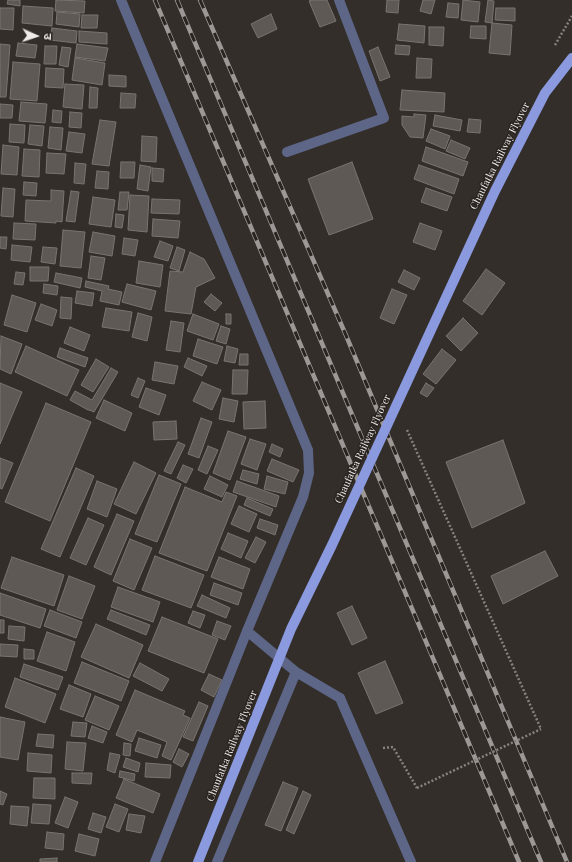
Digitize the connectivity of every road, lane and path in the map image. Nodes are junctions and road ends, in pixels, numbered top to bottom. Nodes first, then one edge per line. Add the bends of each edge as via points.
1 (121, 0) edge
2 (339, 0) edge
3 (572, 16) edge
4 (552, 50) dead end
5 (572, 58) edge
6 (287, 152) dead end
7 (406, 428) dead end
8 (247, 630) junction
9 (296, 672) junction
10 (363, 751) junction
11 (155, 862) edge
12 (198, 862) edge
13 (217, 862) edge
14 (411, 862) edge

1 - 8 street via 308,450 309,473 303,497
2 - 6 street via 384,118
3 - 4 path
5 - 12 main road, Chaufatka Railway Flyover, bridge via 546,93 495,191 291,630
7 - 10 path, bridge via 541,729 417,788 393,747
8 - 9 street
8 - 11 street
9 - 10 street via 340,698
9 - 13 street
10 - 14 street

